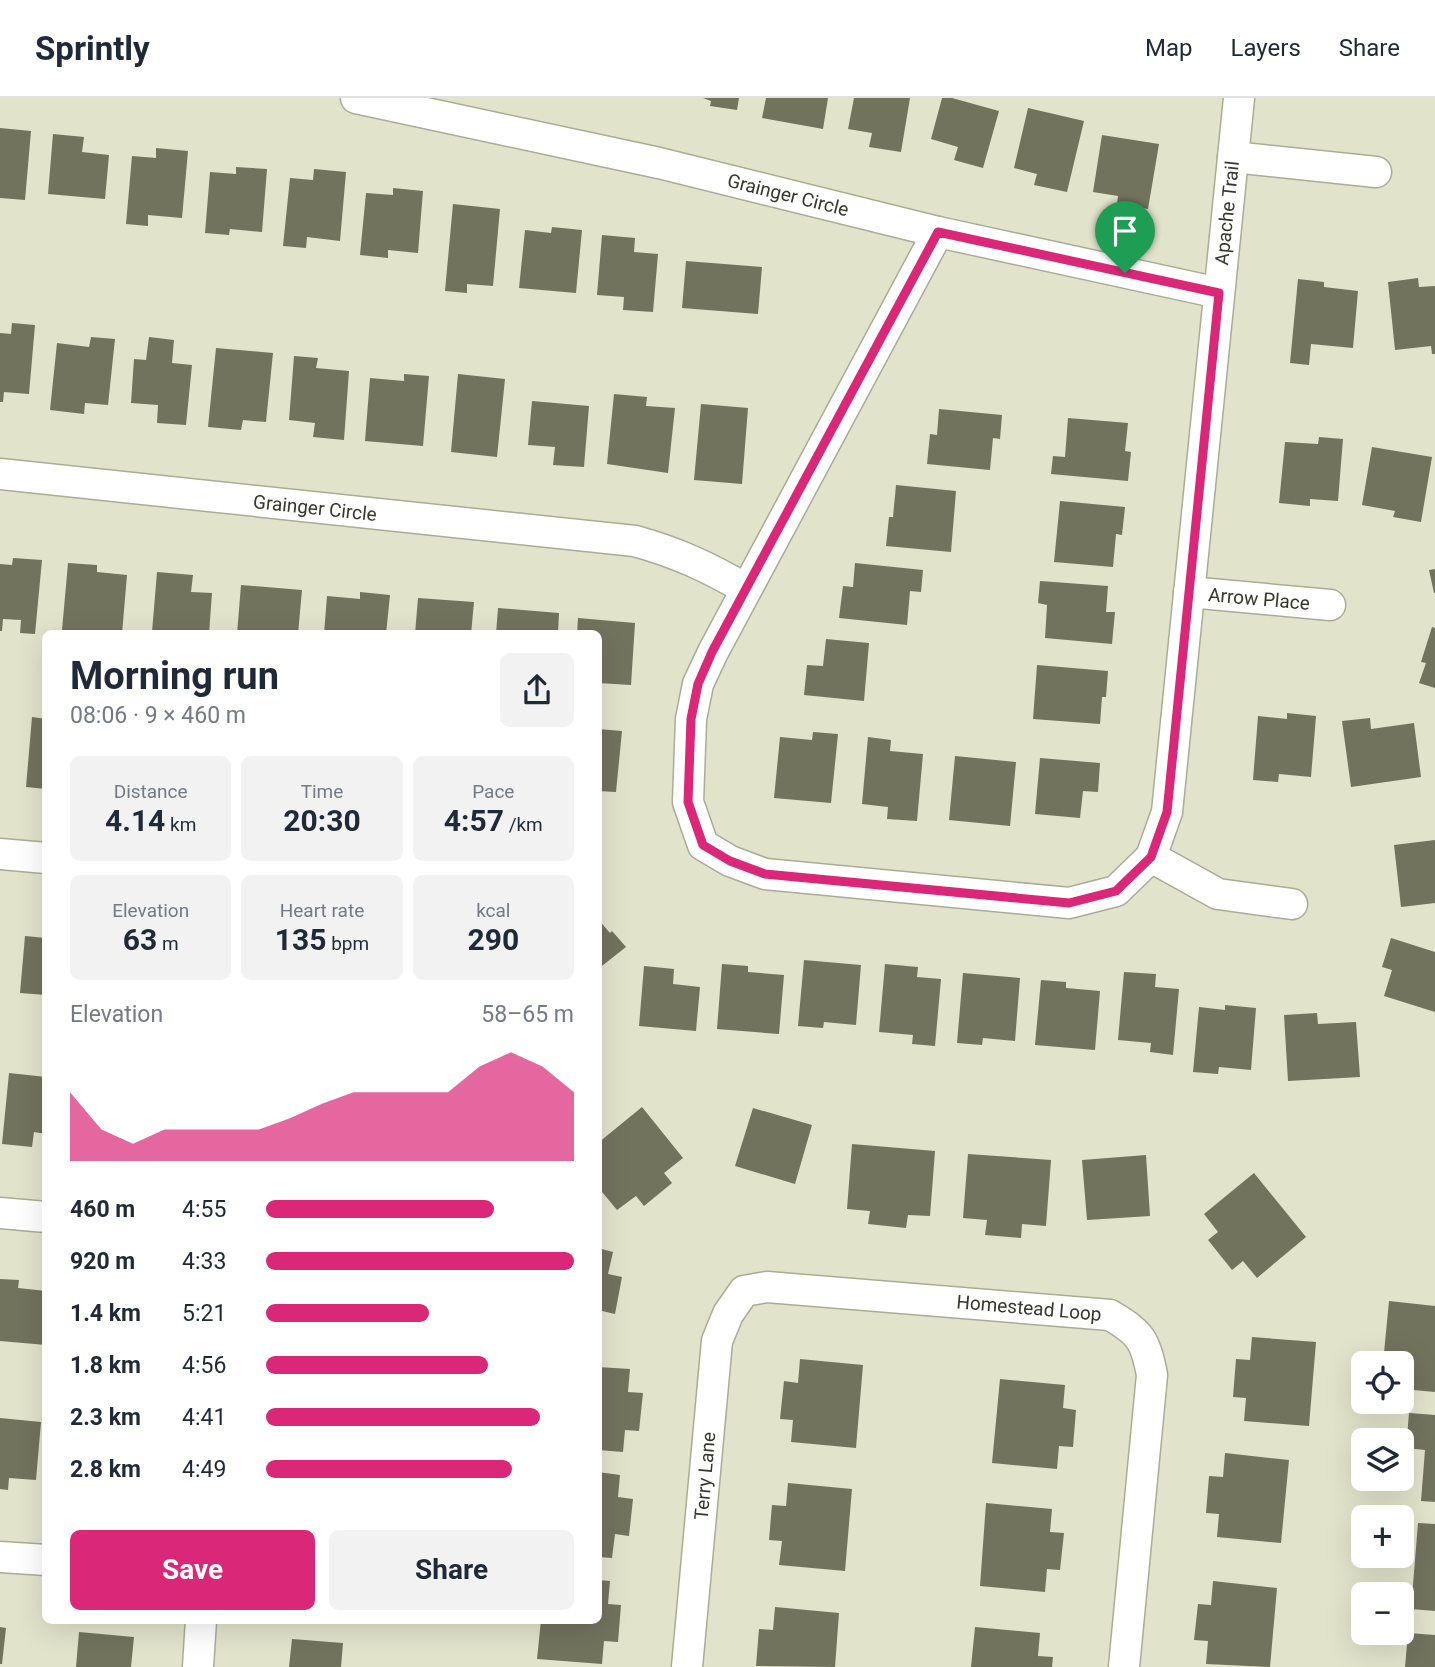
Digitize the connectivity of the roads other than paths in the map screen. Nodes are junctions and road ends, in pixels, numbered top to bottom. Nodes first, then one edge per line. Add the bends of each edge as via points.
1 (356, 98) edge
2 (1239, 98) edge
3 (1233, 158) junction
4 (1376, 172) dead end
5 (938, 232) junction
6 (1219, 293) junction
7 (0, 474) edge
8 (746, 589) junction
9 (1189, 592) junction
10 (1330, 606) dead end
11 (0, 854) edge
12 (1151, 857) junction
13 (42, 858) edge
14 (1292, 904) dead end
15 (0, 1213) edge
16 (42, 1217) edge
17 (744, 1291) joint
18 (0, 1556) edge
19 (42, 1560) edge
20 (201, 1624) edge
21 (198, 1667) edge
22 (687, 1667) edge
23 (1124, 1667) edge

1 - 5 street, Grainger Circle via 659,163
2 - 3 street, Apache Trail
3 - 4 street
3 - 6 street, Apache Trail
5 - 6 street, Grainger Circle
5 - 8 street, Apache Trail
6 - 9 street, Apache Trail
7 - 8 street, Grainger Circle via 635,541 673,551
8 - 12 street, Apache Trail via 698,684 691,719 688,802 703,845 765,874 1069,903 1116,891
9 - 10 street, Arrow Place
9 - 12 street, Apache Trail via 1167,812
11 - 13 street
12 - 14 street via 1218,894
15 - 16 street
17 - 22 street, Terry Lane via 727,1314 717,1341
17 - 23 street, Homestead Loop via 791,1288 1110,1315 1134,1329 1147,1348 1152,1375
18 - 19 street
20 - 21 street

